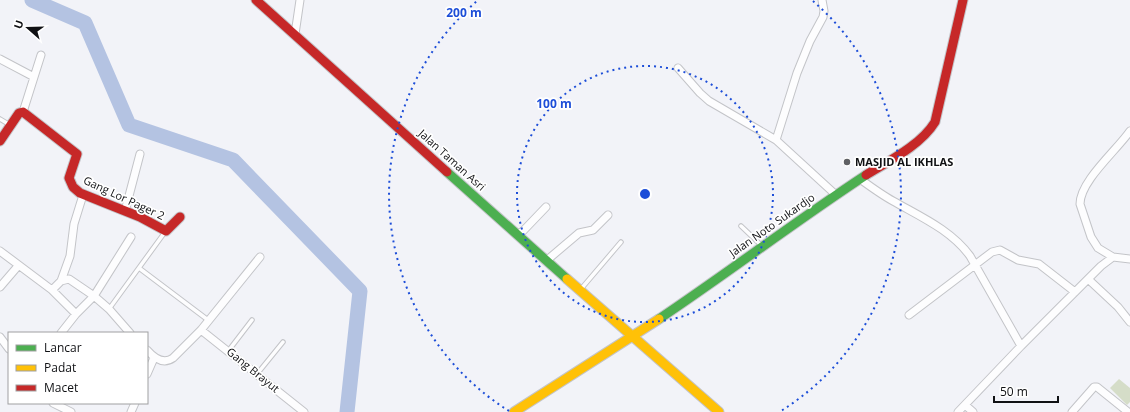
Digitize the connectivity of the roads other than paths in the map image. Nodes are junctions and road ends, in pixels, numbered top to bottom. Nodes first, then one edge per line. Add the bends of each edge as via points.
1 (256, 0) edge
2 (300, 0) edge
3 (822, 0) edge
4 (963, 0) edge
5 (295, 34) junction
6 (42, 55) dead end
7 (0, 59) edge
8 (678, 68) dead end
9 (34, 77) junction
10 (23, 112) junction
11 (0, 119) edge
12 (10, 126) junction
13 (1130, 131) edge
14 (776, 140) junction
15 (0, 141) edge
16 (140, 154) dead end
17 (860, 179) junction
18 (83, 195) junction
19 (836, 195) junction
20 (546, 207) dead end
21 (125, 211) junction
22 (608, 215) dead end
23 (180, 217) dead end
24 (741, 226) dead end
25 (166, 231) junction
26 (517, 235) junction
27 (131, 237) dead end
28 (621, 242) dead end
29 (763, 247) junction
30 (0, 251) edge
31 (260, 257) dead end
32 (1111, 258) junction
33 (1130, 259) edge
34 (546, 261) junction
35 (975, 265) junction
36 (18, 266) junction
37 (139, 268) junction
38 (1088, 279) junction
39 (61, 281) junction
40 (0, 287) edge
41 (52, 290) junction
42 (580, 290) junction
43 (1075, 292) junction
44 (94, 296) junction
45 (109, 309) junction
46 (76, 314) junction
47 (909, 315) dead end
48 (209, 320) junction
49 (252, 320) dead end
50 (1130, 322) edge
51 (201, 330) junction
52 (62, 332) edge
53 (129, 332) edge
54 (633, 336) junction
55 (0, 337) edge
56 (283, 342) dead end
57 (1021, 346) junction
58 (8, 348) edge
59 (229, 350) junction
60 (148, 351) edge
61 (154, 358) junction
62 (148, 372) edge
63 (257, 374) junction
64 (55, 404) edge
65 (965, 405) junction
66 (71, 412) edge
67 (304, 412) edge
68 (514, 412) edge
69 (719, 412) edge
70 (958, 412) edge
71 (973, 412) edge
72 (1072, 412) edge
73 (1128, 412) edge

1 - 5 street, Jalan Taman Asri
2 - 5 street
3 - 14 street via 823,17 797,73
4 - 17 street, Jalan Noto Sukardjo via 935,122 914,144
5 - 26 street, Jalan Taman Asri
6 - 9 street
7 - 9 street
8 - 14 street via 709,101
9 - 10 street
10 - 12 street via 19,113
10 - 18 street, Gang Lor Pager 2 via 77,154 69,178 73,187
11 - 12 lane
12 - 15 street
13 - 32 street via 1092,176 1080,199 1091,237 1098,248
14 - 19 street
16 - 21 street
17 - 19 street, Jalan Noto Sukardjo
17 - 35 street via 956,239
18 - 21 street, Gang Lor Pager 2
18 - 39 street via 74,224 70,256
19 - 29 street, Jalan Noto Sukardjo
20 - 26 street
21 - 25 street, Gang Lor Pager 2
22 - 34 street via 593,230 579,233
23 - 25 street, Gang Lor Pager 2
24 - 29 lane
25 - 37 lane
26 - 34 street, Jalan Taman Asri
27 - 44 street
28 - 42 lane
29 - 54 street, Jalan Noto Sukardjo
30 - 36 street
31 - 48 street
32 - 33 street
32 - 38 street
34 - 42 street, Jalan Taman Asri
35 - 43 street via 992,252 1000,250 1018,260 1039,264
35 - 47 street
35 - 57 street
36 - 40 street
36 - 41 street
37 - 45 lane
37 - 48 lane
38 - 43 street
38 - 50 street
39 - 41 street
39 - 44 street via 69,279
41 - 46 street
42 - 54 street, Jalan Taman Asri
43 - 57 street
44 - 45 street
44 - 46 street
45 - 53 street
46 - 52 street
48 - 51 street
49 - 59 lane
51 - 59 street, Gang Brayut
51 - 61 street via 169,361 163,362
54 - 68 street, Jalan Noto Sukardjo
54 - 69 street, Jalan Taman Asri
55 - 58 street
56 - 63 lane
57 - 65 street
59 - 63 street, Gang Brayut
60 - 61 street
61 - 62 street
63 - 67 street, Gang Brayut
64 - 66 street
65 - 70 street
65 - 71 street
72 - 73 street via 1094,387

